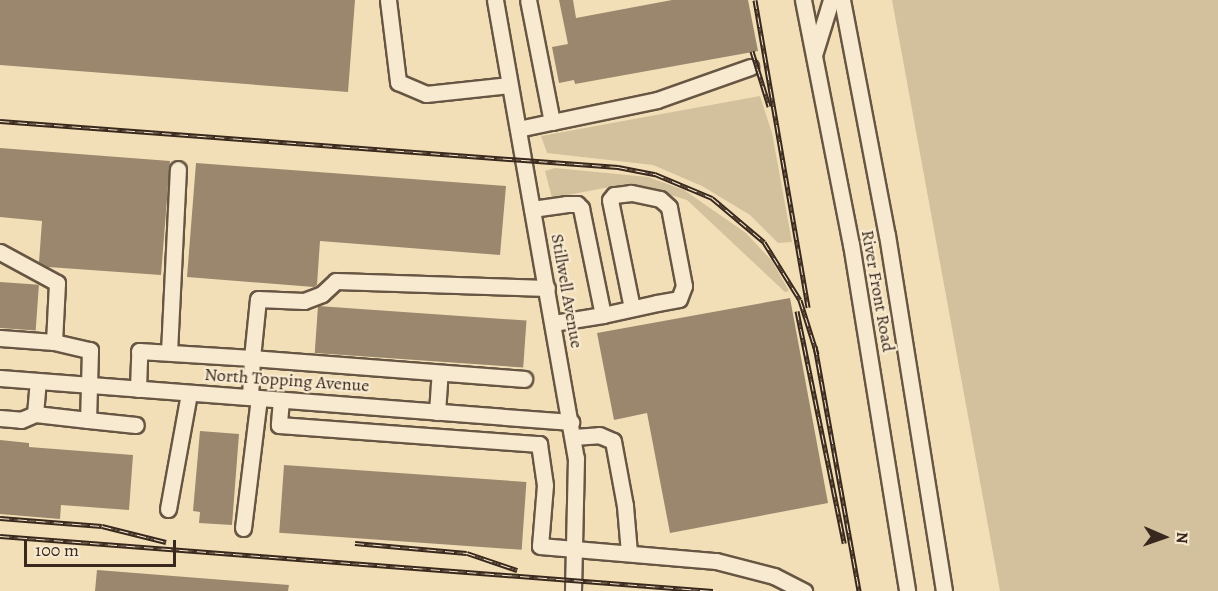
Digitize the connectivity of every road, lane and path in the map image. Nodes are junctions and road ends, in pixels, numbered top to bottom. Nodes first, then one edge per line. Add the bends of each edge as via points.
1 (388, 0) edge
2 (495, 0) edge
3 (528, 0) edge
4 (803, 0) edge
5 (831, 0) edge
6 (842, 0) edge
7 (815, 53) junction
8 (750, 67) dead end
9 (510, 85) junction
10 (552, 122) junction
11 (518, 129) junction
12 (178, 169) dead end
13 (532, 209) junction
14 (0, 252) edge
15 (547, 288) junction
16 (632, 308) junction
17 (603, 315) junction
18 (553, 323) junction
19 (0, 338) edge
20 (54, 342) junction
21 (169, 352) junction
22 (252, 358) junction
23 (440, 373) junction
24 (0, 378) edge
25 (524, 379) dead end
26 (38, 381) junction
27 (87, 385) junction
28 (138, 389) junction
29 (189, 393) junction
30 (254, 398) junction
31 (281, 400) junction
32 (363, 406) junction
33 (437, 411) junction
34 (458, 413) junction
35 (35, 414) junction
36 (0, 418) edge
37 (88, 420) junction
38 (136, 425) dead end
39 (572, 429) junction
40 (360, 430) junction
41 (454, 438) junction
42 (168, 509) dead end
43 (243, 528) dead end
44 (575, 549) junction
45 (629, 553) junction
46 (573, 591) edge
47 (804, 591) edge
48 (907, 591) edge
49 (944, 591) edge

1 - 9 street via 398,82 426,94
2 - 9 street, Stillwell Avenue
3 - 10 street
4 - 7 street, River Front Road
5 - 7 street
6 - 49 street via 887,235
7 - 48 street, River Front Road
8 - 10 street via 657,100 582,119
9 - 11 street, Stillwell Avenue
10 - 11 street
11 - 13 street, Stillwell Avenue
12 - 21 street
13 - 15 street, Stillwell Avenue
13 - 17 street via 566,204 582,208
14 - 20 street via 57,283
15 - 18 street, Stillwell Avenue
15 - 22 street via 336,281 322,294 304,301 258,299
16 - 16 street via 679,298 684,285 669,207 660,199 631,192 614,195 610,200
16 - 17 street
17 - 18 street
18 - 39 street, Stillwell Avenue
19 - 20 street
20 - 27 street via 90,350
21 - 22 street
21 - 28 street via 139,351
22 - 23 street
22 - 30 street
23 - 25 street
23 - 33 street
24 - 26 street, North Topping Avenue
26 - 27 street, North Topping Avenue
26 - 35 street
27 - 28 street, North Topping Avenue
27 - 37 street
28 - 29 street, North Topping Avenue
29 - 30 street, North Topping Avenue
29 - 42 street
30 - 31 street, North Topping Avenue
30 - 43 street
31 - 32 street, North Topping Avenue
31 - 40 street via 279,424
32 - 33 street, North Topping Avenue
32 - 40 street
33 - 34 street, North Topping Avenue
34 - 39 street, North Topping Avenue
34 - 41 street
35 - 36 street via 21,420
35 - 37 street
37 - 38 street
39 - 44 street, Stillwell Avenue via 577,491
39 - 45 street, North Topping Avenue via 613,441
40 - 41 street
41 - 44 street via 539,444 545,485 540,546
44 - 45 street
44 - 46 street, Stillwell Avenue
45 - 47 street via 747,567

